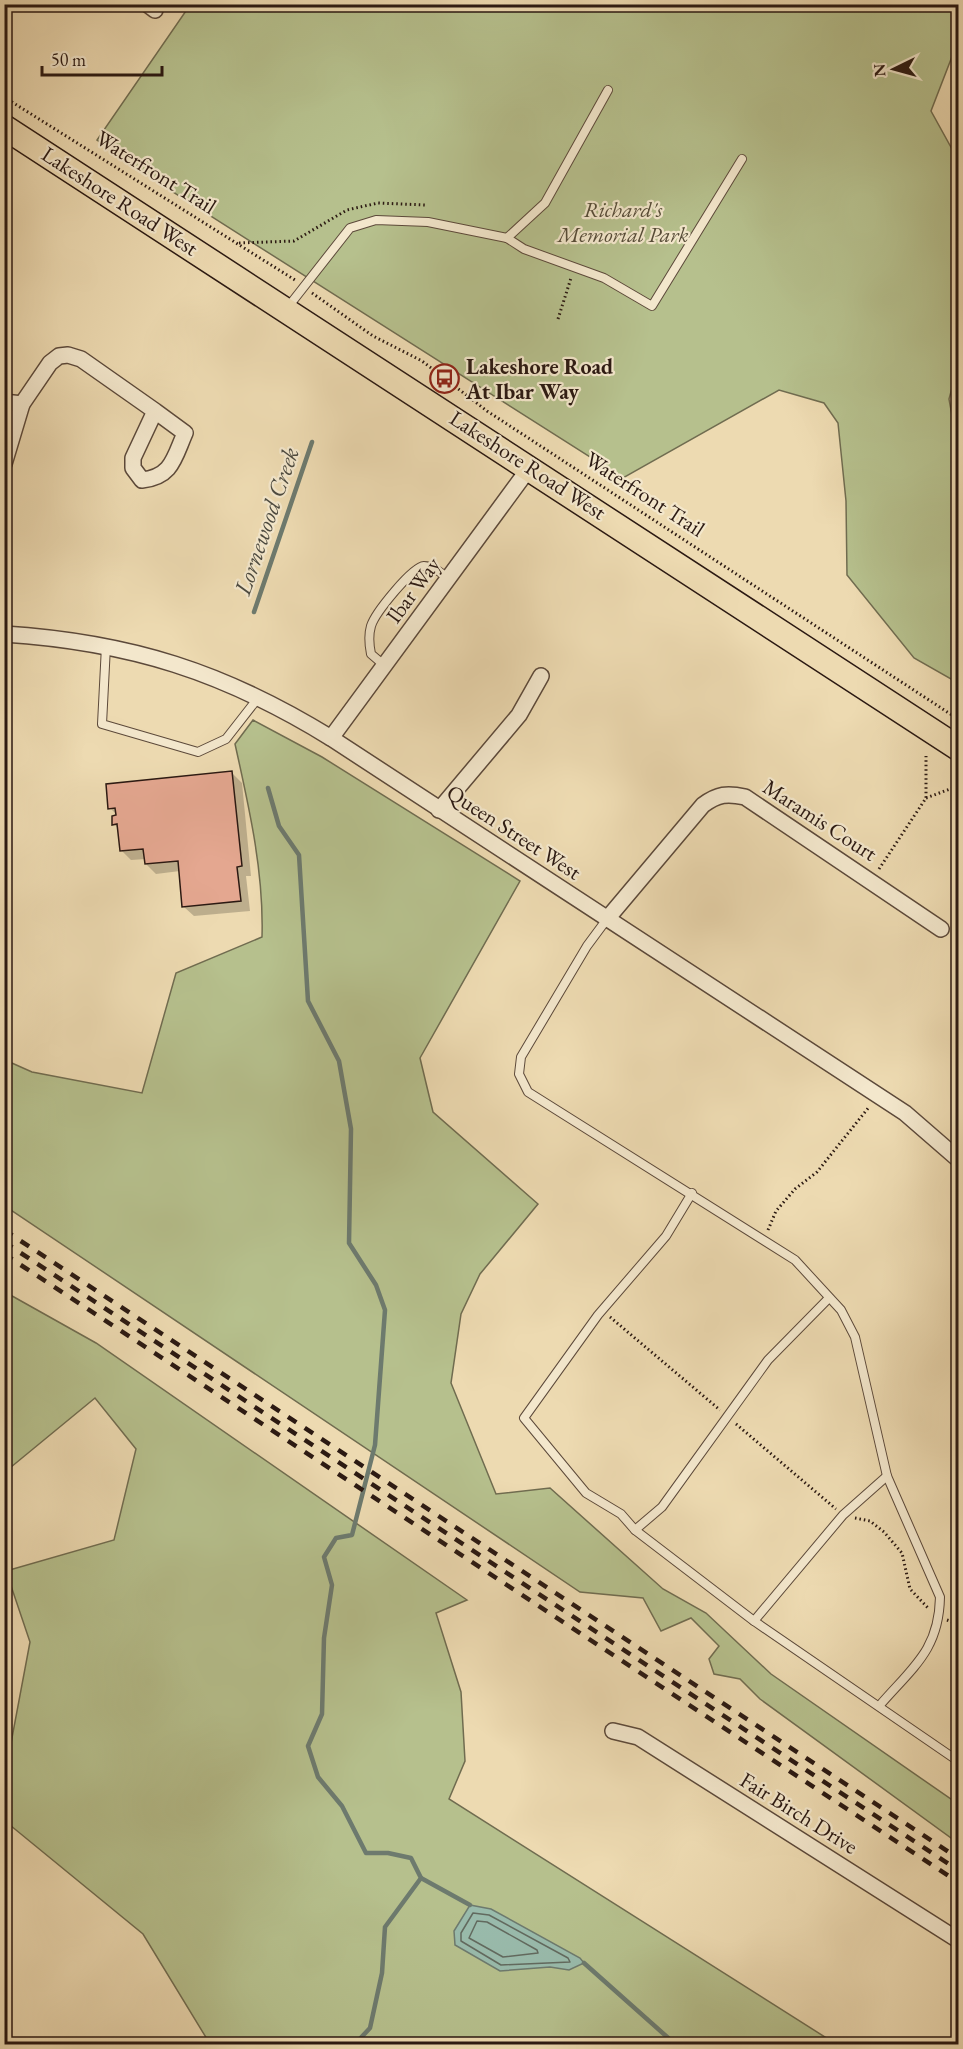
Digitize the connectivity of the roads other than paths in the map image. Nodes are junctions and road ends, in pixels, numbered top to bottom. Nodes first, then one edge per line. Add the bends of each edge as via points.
1 (608, 90) dead end
2 (4, 127) edge
3 (742, 159) dead end
4 (507, 238) junction
5 (287, 308) junction
6 (4, 402) edge
7 (22, 404) junction
8 (155, 411) dead end
9 (4, 464) edge
10 (530, 467) junction
11 (449, 579) junction
12 (4, 634) edge
13 (106, 645) junction
14 (385, 666) junction
15 (541, 676) dead end
16 (259, 697) junction
17 (331, 738) junction
18 (958, 748) edge
19 (439, 810) junction
20 (607, 919) junction
21 (941, 929) dead end
22 (958, 1159) edge
23 (692, 1193) junction
24 (828, 1299) junction
25 (887, 1476) junction
26 (634, 1530) junction
27 (754, 1621) junction
28 (880, 1705) junction
29 (613, 1731) dead end
30 (958, 1761) edge
31 (958, 1940) edge

1 - 4 lane via 545,203
2 - 5 main road, Lakeshore Road West
3 - 4 lane via 652,306 604,279 524,249
4 - 5 lane via 428,222 376,220 350,228
5 - 10 main road, Lakeshore Road West
6 - 7 street
7 - 8 street via 50,363 68,355 81,359
7 - 9 street
10 - 11 street, Ibar Way
10 - 18 main road, Lakeshore Road West
11 - 14 street, Ibar Way
11 - 14 lane via 434,568 423,566 412,571 372,623 368,640 371,654
12 - 13 street, Queen Street West
13 - 16 street, Queen Street West via 194,669
13 - 16 lane via 102,724 198,752 226,739
14 - 17 street, Ibar Way
15 - 19 street via 519,715
16 - 17 street, Queen Street West
17 - 19 street, Queen Street West
19 - 20 street, Queen Street West
20 - 21 street, Maramis Court via 703,805 717,795 731,794 745,797
20 - 22 street, Queen Street West via 878,1096 929,1132
20 - 23 lane via 521,1057 519,1074 528,1092
23 - 24 lane via 795,1260
23 - 26 lane via 666,1236 602,1310 524,1418 586,1493 621,1514
24 - 25 lane via 841,1310 855,1337
24 - 26 lane via 768,1360 662,1506
25 - 27 lane via 843,1515
25 - 28 lane via 940,1597 940,1618 930,1648
26 - 27 lane
27 - 28 lane
28 - 30 lane
29 - 31 street, Fair Birch Drive via 638,1737

